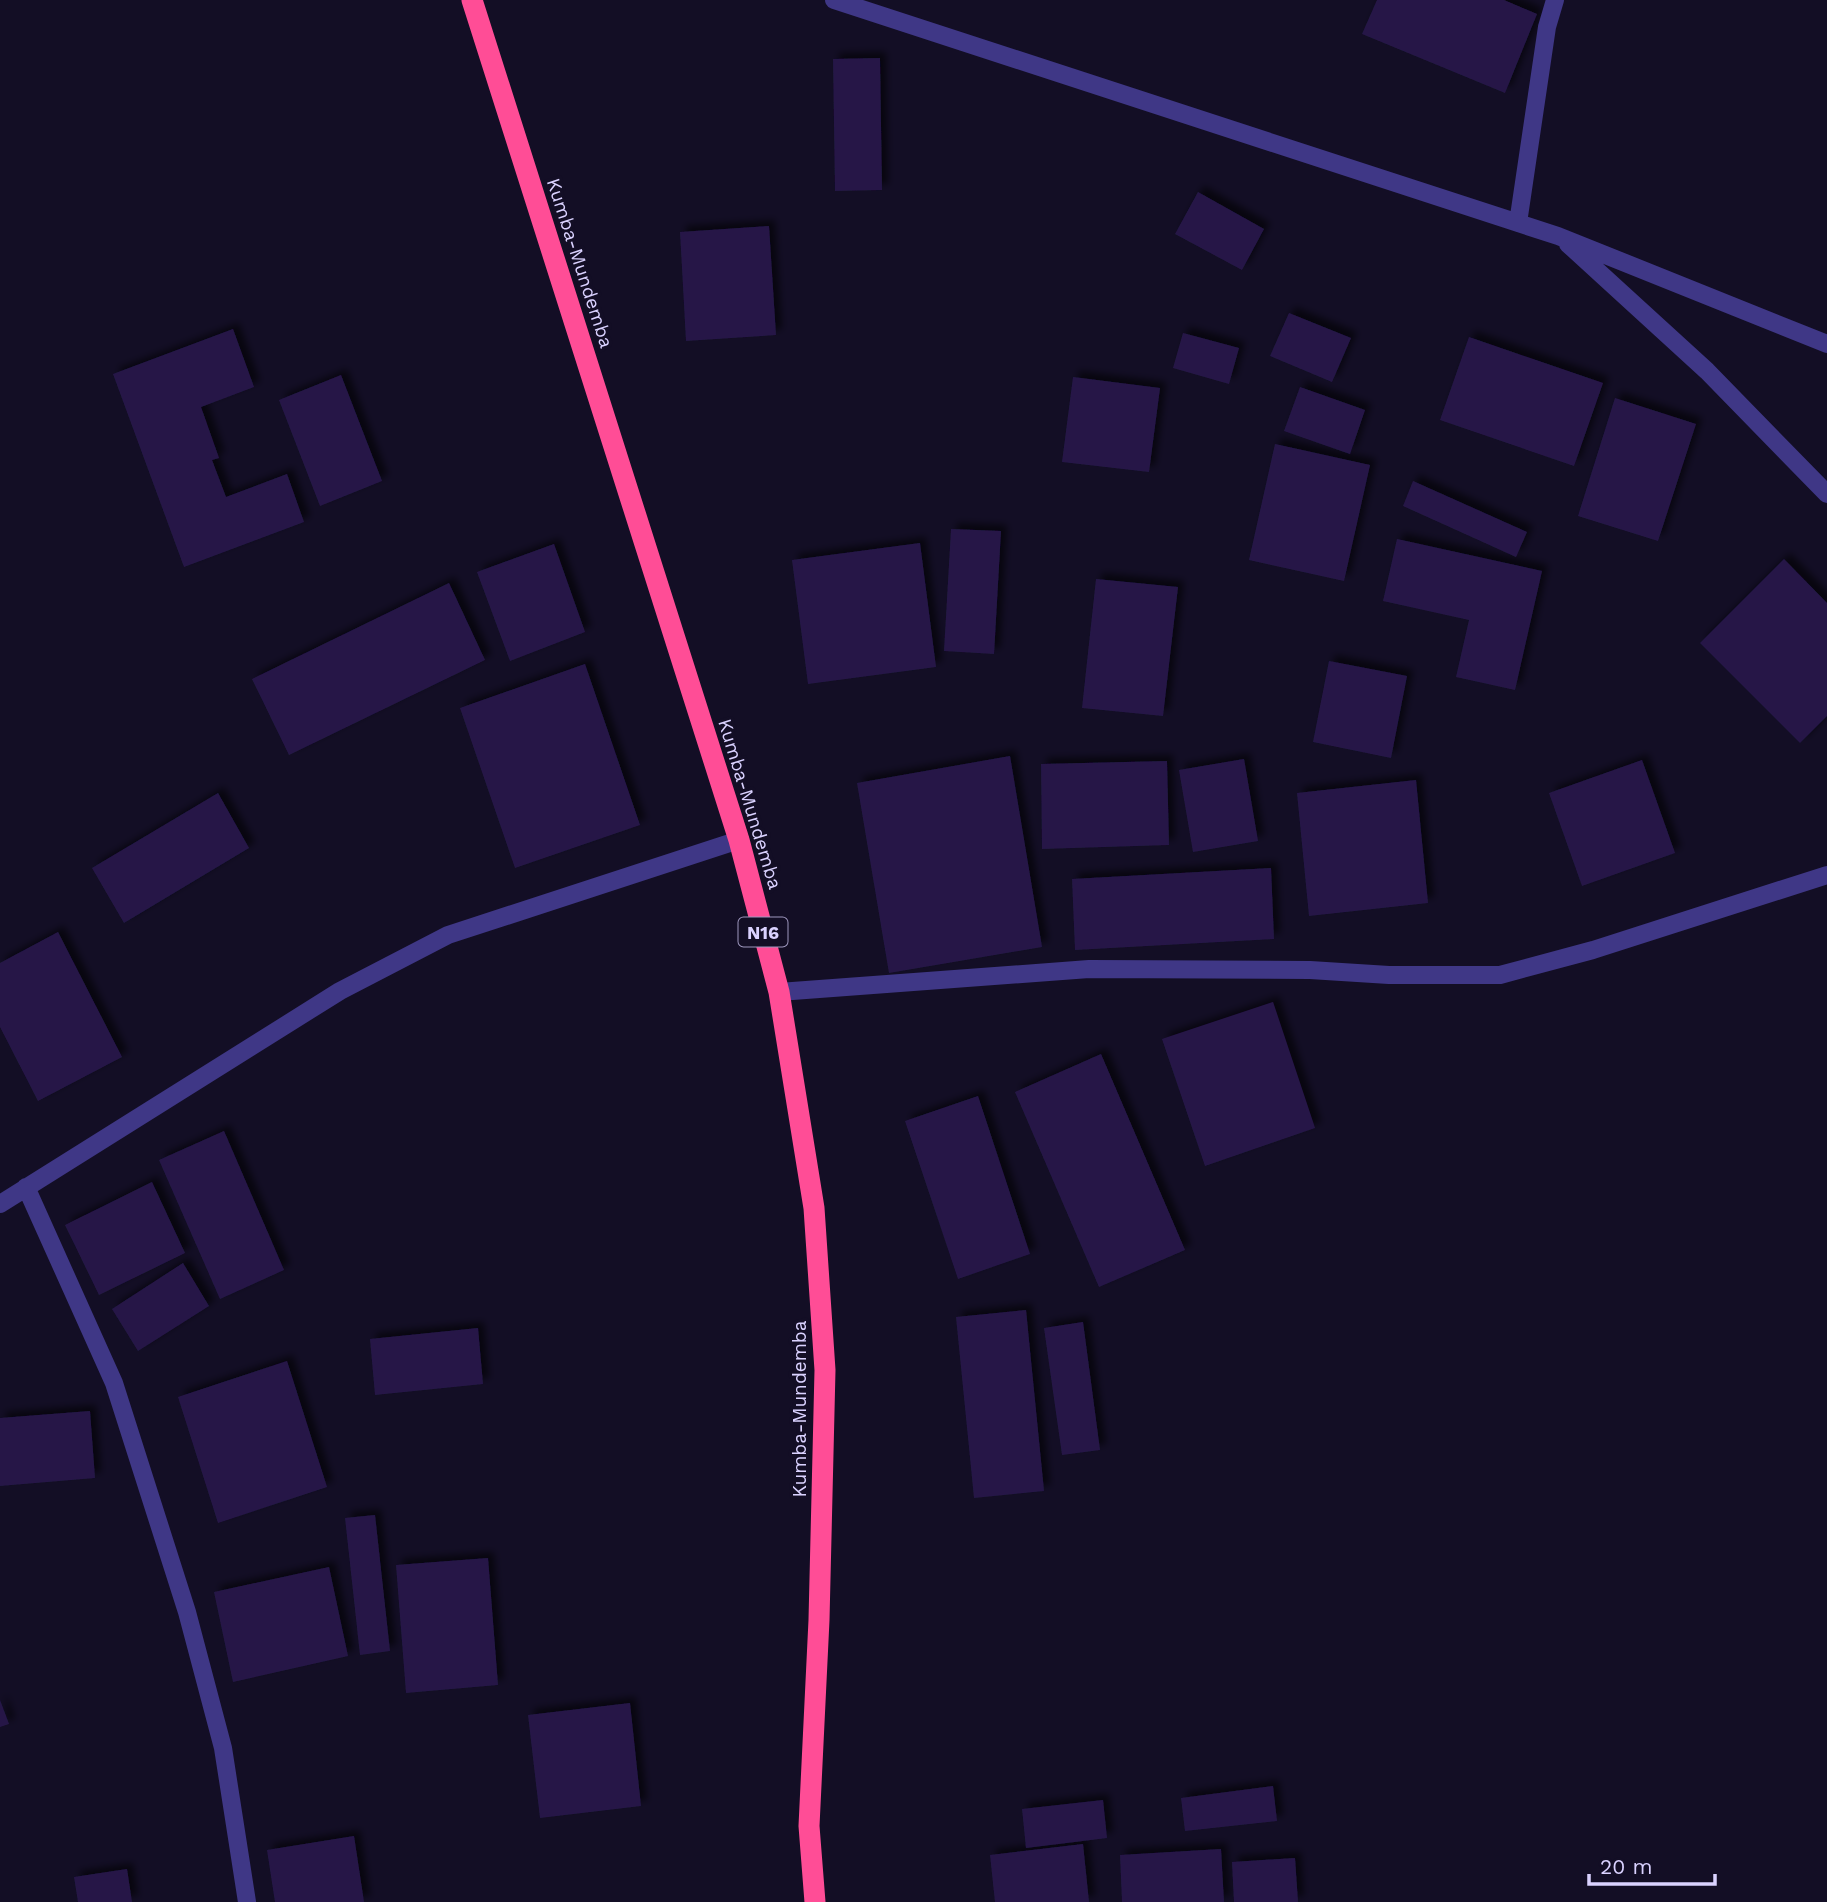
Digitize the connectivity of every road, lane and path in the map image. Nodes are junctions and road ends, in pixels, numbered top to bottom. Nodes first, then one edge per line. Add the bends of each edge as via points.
1 (472, 0) edge
2 (834, 0) edge
3 (1555, 0) edge
4 (1518, 223) junction
5 (1558, 236) junction
6 (1827, 344) edge
7 (1827, 494) edge
8 (739, 840) junction
9 (1827, 875) edge
10 (779, 992) junction
11 (26, 1187) junction
12 (0, 1204) edge
13 (247, 1902) edge
14 (815, 1902) edge

1 - 8 highway, Kumba-Mundemba / N16
2 - 4 street
3 - 4 street
4 - 5 street
5 - 6 street
5 - 7 street via 1707,371
8 - 10 highway, Kumba-Mundemba / N16
8 - 11 street via 448,935 340,991
9 - 10 street via 1500,975 1089,969
10 - 14 highway, Kumba-Mundemba / N16 via 814,1208 825,1370 809,1826
11 - 12 street
11 - 13 street via 114,1383 187,1612 223,1748

